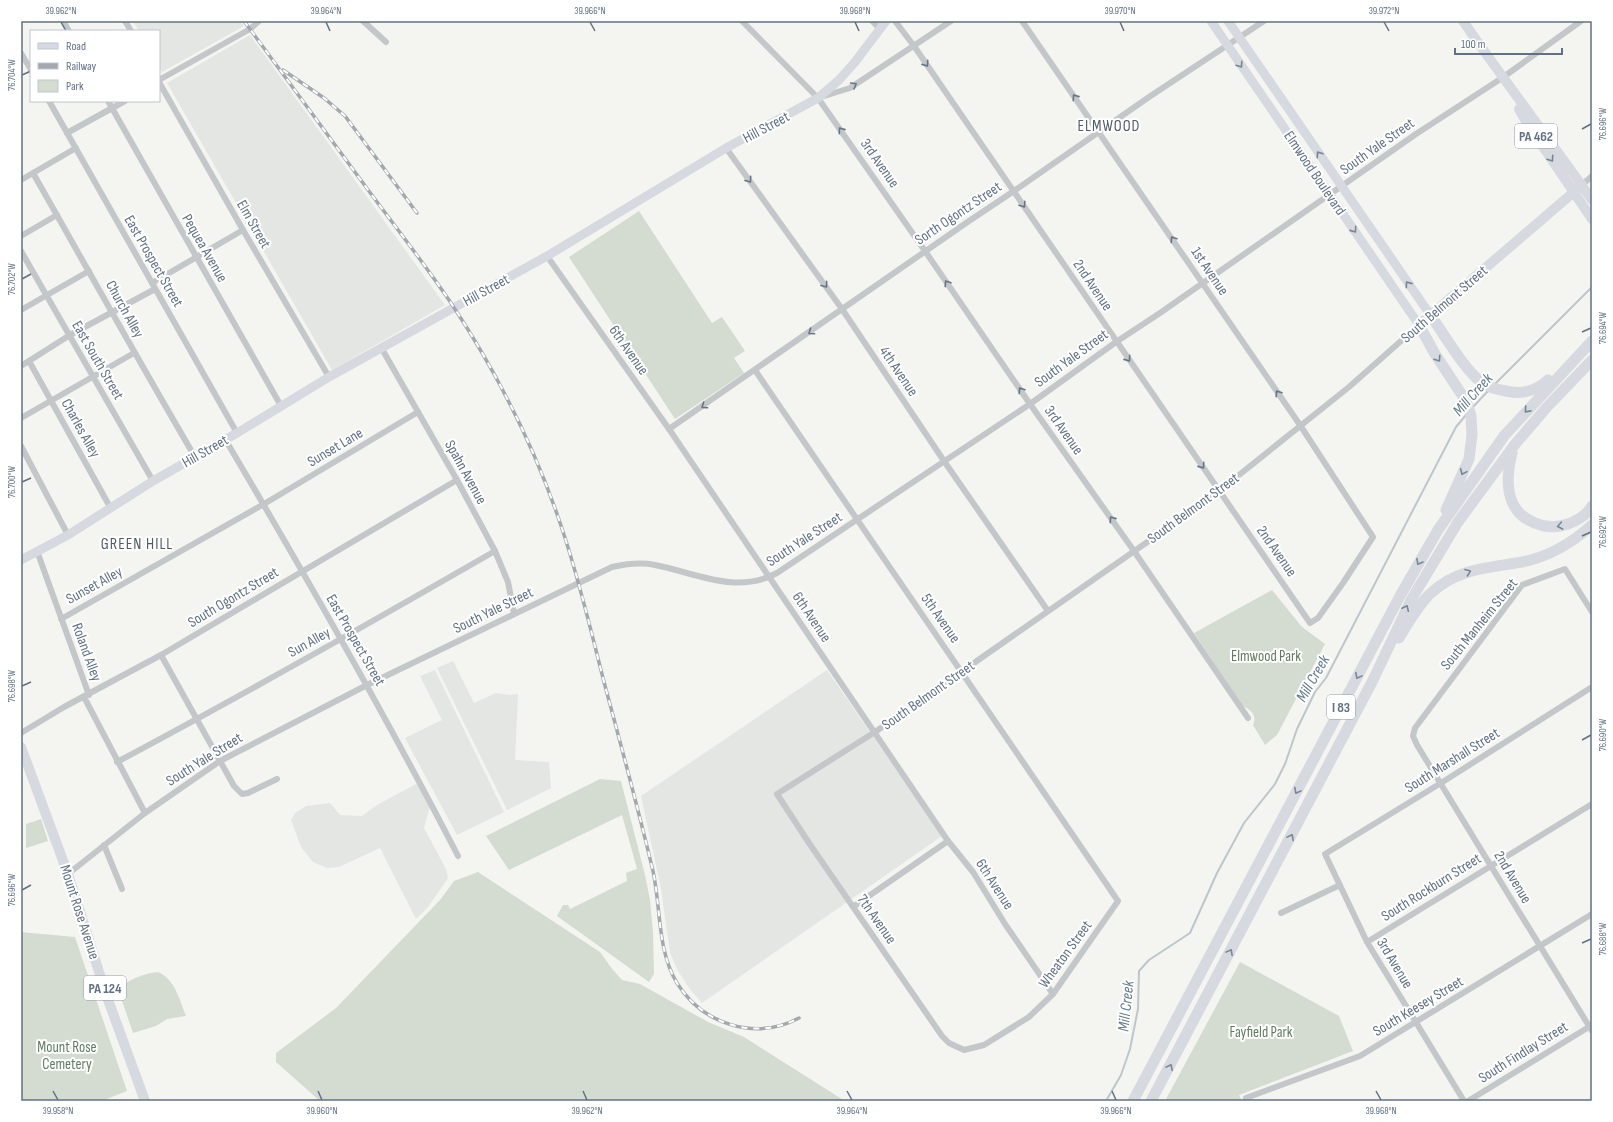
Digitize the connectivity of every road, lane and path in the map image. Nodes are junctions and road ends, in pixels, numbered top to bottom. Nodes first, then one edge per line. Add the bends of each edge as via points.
1 (63, 21) edge
2 (125, 21) edge
3 (259, 21) edge
4 (363, 21) edge
5 (742, 21) edge
6 (872, 21) edge
7 (886, 21) edge
8 (894, 21) edge
9 (951, 21) edge
10 (1022, 21) edge
11 (1211, 21) edge
12 (1228, 21) edge
13 (1264, 21) edge
14 (1463, 21) edge
15 (1580, 21) edge
16 (880, 29) junction
17 (68, 30) edge
18 (130, 30) edge
19 (1240, 38) junction
20 (386, 42) dead end
21 (914, 46) junction
22 (1228, 46) junction
23 (21, 52) edge
24 (30, 68) edge
25 (1502, 78) junction
26 (160, 80) edge
27 (160, 83) edge
28 (818, 98) junction
29 (50, 102) edge
30 (109, 102) edge
31 (123, 102) edge
32 (112, 108) junction
33 (1099, 132) junction
34 (67, 133) junction
35 (76, 148) junction
36 (726, 148) junction
37 (33, 173) junction
38 (1592, 176) edge
39 (21, 180) edge
40 (1582, 186) junction
41 (1341, 187) junction
42 (1014, 191) junction
43 (1574, 192) junction
44 (1330, 195) junction
45 (1592, 200) edge
46 (57, 215) junction
47 (1592, 219) edge
48 (243, 230) junction
49 (21, 236) edge
50 (21, 251) edge
51 (925, 251) junction
52 (548, 256) junction
53 (196, 258) junction
54 (89, 271) junction
55 (1203, 284) junction
56 (154, 286) junction
57 (46, 295) junction
58 (842, 309) junction
59 (21, 310) edge
60 (112, 313) junction
61 (1431, 316) junction
62 (1419, 325) junction
63 (70, 335) junction
64 (1592, 341) edge
65 (1116, 342) junction
66 (382, 348) junction
67 (1580, 352) junction
68 (134, 353) junction
69 (1592, 360) edge
70 (29, 361) junction
71 (21, 366) edge
72 (755, 370) junction
73 (92, 376) junction
74 (329, 377) junction
75 (51, 400) junction
76 (1030, 404) junction
77 (281, 406) junction
78 (418, 412) junction
79 (21, 418) edge
80 (1300, 425) junction
81 (669, 429) junction
82 (237, 433) junction
83 (225, 439) junction
84 (21, 446) edge
85 (1514, 446) junction
86 (195, 457) junction
87 (944, 461) junction
88 (457, 480) junction
89 (153, 481) junction
90 (1219, 491) junction
91 (264, 504) junction
92 (1592, 506) edge
93 (110, 507) junction
94 (857, 520) junction
95 (1592, 525) edge
96 (68, 535) junction
97 (1428, 546) junction
98 (37, 551) junction
99 (495, 551) junction
100 (1134, 551) junction
101 (21, 560) edge
102 (302, 572) junction
103 (769, 578) junction
104 (1048, 611) junction
105 (1592, 612) edge
106 (514, 613) junction
107 (61, 619) junction
108 (1310, 623) joint
109 (341, 639) junction
110 (161, 655) junction
111 (962, 672) junction
112 (1372, 682) junction
113 (367, 685) junction
114 (1592, 687) edge
115 (86, 696) junction
116 (1248, 718) dead end
117 (198, 719) junction
118 (875, 732) junction
119 (21, 733) edge
120 (1413, 736) joint
121 (21, 747) edge
122 (220, 761) junction
123 (117, 762) junction
124 (277, 778) dead end
125 (1441, 783) junction
126 (777, 794) joint
127 (1592, 804) edge
128 (145, 813) junction
129 (948, 841) junction
130 (104, 845) junction
131 (1325, 854) joint
132 (458, 856) dead end
133 (1491, 865) junction
134 (68, 874) junction
135 (1340, 885) junction
136 (122, 889) dead end
137 (1118, 901) joint
138 (853, 907) junction
139 (1281, 913) dead end
140 (1592, 914) edge
141 (1367, 942) junction
142 (1540, 946) junction
143 (1053, 994) junction
144 (1416, 1023) junction
145 (1591, 1028) edge
146 (964, 1050) joint
147 (1247, 1100) edge
148 (146, 1101) edge
149 (1133, 1101) edge
150 (1151, 1101) edge
151 (1464, 1101) edge
152 (1468, 1101) edge

1 - 17 street
2 - 18 street
3 - 26 street
4 - 20 street
5 - 28 street, 3rd Avenue
6 - 16 street
7 - 16 main road
8 - 21 street, 2nd Avenue
9 - 21 street, Hill Street
33 -> 10 street, 1st Avenue
11 - 22 main road, Elmwood Boulevard
12 - 19 main road, Elmwood Boulevard
13 - 19 street, Sorth Ogontz Street
14 - 25 main road, PA 462
15 - 25 street, South Yale Street
16 - 28 main road via 839,80
19 - 22 street, Sorth Ogontz Street
41 -> 19 main road, Elmwood Boulevard
28 -> 21 street, Hill Street via 850,88
21 -> 42 street, 2nd Avenue
22 - 33 street, Sorth Ogontz Street
22 -> 44 main road, Elmwood Boulevard
23 - 24 street
25 - 40 main road, PA 462
25 - 41 street, South Yale Street
25 -> 43 main road, PA 462 via 1527,123
27 - 48 street, Elm Street
28 - 36 main road, Hill Street
51 -> 28 street, 3rd Avenue
29 - 34 street, East Prospect Street
30 - 32 street, Pequea Avenue
31 - 32 street
32 - 34 street
32 - 53 street, Pequea Avenue
33 - 42 street, Sorth Ogontz Street
55 -> 33 street, 1st Avenue
34 - 35 street, East Prospect Street
35 - 37 street
35 - 56 street, East Prospect Street
36 - 52 main road, Hill Street
36 -> 58 street, 4th Avenue
37 - 39 street
37 - 46 street, Church Alley
38 - 40 street
40 - 43 main road, South Belmont Street
40 - 45 main road, PA 462
41 - 44 street, South Yale Street
61 -> 41 main road, Elmwood Boulevard
42 - 51 street, Sorth Ogontz Street
42 -> 65 street, 2nd Avenue
43 - 47 main road, PA 462
43 - 61 main road, South Belmont Street
44 - 55 street, South Yale Street
44 -> 62 main road, Elmwood Boulevard
46 - 49 street
46 - 54 street, Church Alley
48 - 53 street
48 - 74 street, Elm Street
50 - 57 street, East South Street
51 - 58 street, Sorth Ogontz Street
76 -> 51 street, 3rd Avenue
52 - 66 main road, Hill Street
52 - 81 street, 6th Avenue
53 - 56 street
53 - 77 street, Pequea Avenue
54 - 57 street
54 - 60 street, Church Alley
55 - 65 street, South Yale Street
80 -> 55 street, 1st Avenue
56 - 60 street
56 - 82 street, East Prospect Street
57 - 59 street
57 - 63 street, East South Street
58 -> 72 street, Sorth Ogontz Street
58 - 87 street, 4th Avenue
60 - 63 street
60 - 68 street, Church Alley
61 - 62 main road, South Belmont Street
61 - 67 highway via 1461,360 1477,378 1484,384 1502,390 1524,392 1540,387
62 - 80 street, South Belmont Street
62 -> 97 highway via 1466,401 1471,416 1472,435 1469,459
63 - 70 street
63 - 73 street, East South Street
64 - 67 highway, I 83
65 - 76 street, South Yale Street
65 -> 90 street, 2nd Avenue
66 - 74 main road, Hill Street
66 - 78 street, Spahn Avenue
67 -> 97 highway, I 83 via 1504,436
68 - 73 street
68 - 86 street, Church Alley
69 - 85 highway, I 83
70 - 71 street
70 - 75 street, Charles Alley
72 -> 81 street, Sorth Ogontz Street
72 - 94 street, 5th Avenue
73 - 75 street
73 - 89 street, East South Street
74 - 77 main road, Hill Street
75 - 79 street
75 - 93 street, Charles Alley
76 - 87 street, South Yale Street
100 -> 76 street, 3rd Avenue
77 - 82 main road, Hill Street
78 - 88 street, Spahn Avenue
78 - 91 street, Sunset Lane
80 - 90 street, South Belmont Street
80 - 108 street, 1st Avenue via 1373,537 1318,618
81 - 103 street, 6th Avenue
82 - 83 main road, Hill Street
83 - 86 main road, Hill Street
83 - 91 street, East Prospect Street
84 - 96 street
92 -> 85 highway via 1576,521 1562,526 1549,527 1525,519 1517,511 1509,495 1507,478
112 -> 85 highway, I 83 via 1410,600 1458,522
86 - 89 main road, Hill Street
87 - 94 street, South Yale Street
87 - 104 street, 4th Avenue
88 - 99 street, Spahn Avenue
88 - 102 street, South Ogontz Street
89 - 93 main road, Hill Street
90 - 100 street, South Belmont Street
90 - 108 street, 2nd Avenue
91 - 102 street, East Prospect Street
91 - 107 street, Sunset Alley
93 - 96 main road, Hill Street
94 - 103 street, South Yale Street
94 - 111 street, 5th Avenue
112 -> 95 highway via 1421,603 1432,591 1477,568 1524,562 1544,555 1575,538
96 - 98 main road, Hill Street
97 -> 149 highway, I 83
98 - 101 main road, Hill Street
98 - 107 street, Roland Alley
99 - 106 street, Spahn Avenue via 508,582
99 - 109 street, Sun Alley
100 - 104 street, South Belmont Street
100 - 116 street, 3rd Avenue
102 - 109 street, East Prospect Street
102 - 110 street, South Ogontz Street
103 - 106 street, South Yale Street via 738,583 722,582 653,564 634,563 612,567
103 - 118 street, 6th Avenue
104 - 111 street, South Belmont Street
105 - 120 street, South Manheim Street via 1565,569 1522,585 1415,728
106 - 113 street, South Yale Street
107 - 115 street, Roland Alley
109 - 113 street, East Prospect Street
109 - 117 street, Sun Alley
110 - 115 street, South Ogontz Street
110 - 117 street
111 - 118 street, South Belmont Street
111 - 137 street, 5th Avenue
150 -> 112 highway, I 83
113 - 122 street, South Yale Street
113 - 132 street, East Prospect Street
114 - 125 street, South Marshall Street
115 - 119 street, South Ogontz Street
115 - 123 street, Roland Alley
117 - 122 street
117 - 123 street, Sun Alley
118 - 126 street, South Belmont Street
118 - 129 street, 6th Avenue
120 - 125 street, 2nd Avenue via 1416,745
121 - 134 main road, Mount Rose Avenue / PA 124
122 - 124 street via 234,786 242,794
122 - 128 street, South Yale Street
123 - 128 street, Roland Alley
125 - 131 street, South Marshall Street
125 - 133 street, 2nd Avenue
126 - 138 street, 7th Avenue
127 - 133 street, South Rockburn Street
128 - 130 street, South Yale Street
129 - 138 street
129 - 143 street, 6th Avenue via 973,872
130 - 134 street, South Yale Street
130 - 136 street
131 - 135 street, 3rd Avenue
133 - 141 street, South Rockburn Street
133 - 142 street, 2nd Avenue
134 - 148 main road, Mount Rose Avenue / PA 124 via 107,997
135 - 139 street
135 - 141 street, 3rd Avenue
137 - 143 street, Wheaton Street
138 - 146 street, 7th Avenue via 942,1036 949,1043
140 - 142 street, South Keesey Street
141 - 144 street, 3rd Avenue
142 - 144 street, South Keesey Street
142 - 145 street, 2nd Avenue
143 - 146 street, Wheaton Street via 1029,1017 984,1045
144 - 147 street, South Keesey Street via 1360,1056
144 - 151 street, 3rd Avenue
145 - 152 street, South Findlay Street

